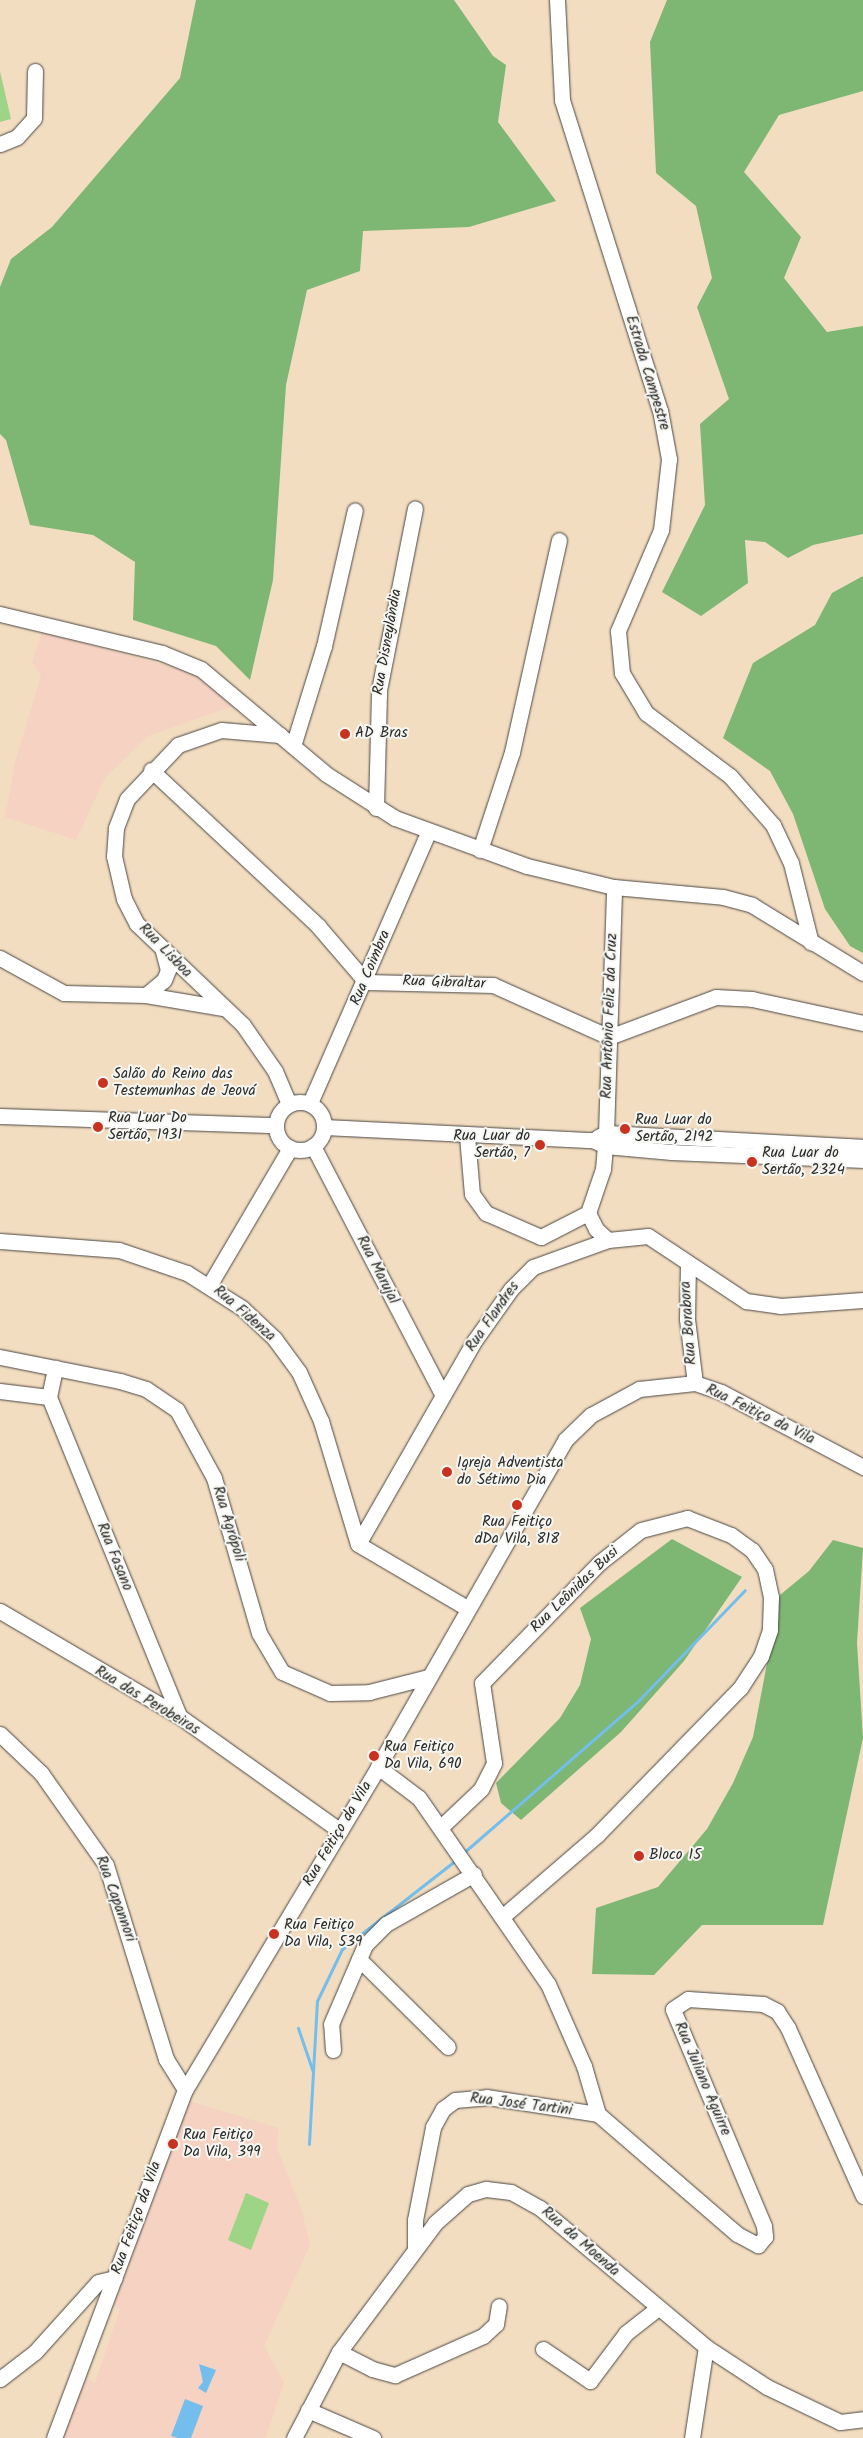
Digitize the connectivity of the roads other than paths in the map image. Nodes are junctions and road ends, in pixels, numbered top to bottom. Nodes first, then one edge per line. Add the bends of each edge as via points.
1 (557, 0) edge
2 (35, 71) dead end
3 (0, 144) edge
4 (415, 509) dead end
5 (355, 510) dead end
6 (559, 540) dead end
7 (0, 614) edge
8 (280, 735) junction
9 (293, 746) junction
10 (151, 770) junction
11 (376, 808) junction
12 (429, 831) junction
13 (480, 850) junction
14 (614, 887) junction
15 (812, 942) junction
16 (163, 951) junction
17 (0, 958) edge
18 (863, 973) edge
19 (366, 982) junction
20 (146, 995) junction
21 (223, 1008) junction
22 (863, 1023) edge
23 (609, 1037) junction
24 (310, 1103) junction
25 (289, 1104) junction
26 (0, 1116) edge
27 (276, 1125) junction
28 (324, 1127) junction
29 (467, 1136) junction
30 (602, 1140) junction
31 (313, 1146) junction
32 (863, 1147) edge
33 (290, 1148) junction
34 (814, 1152) junction
35 (863, 1160) edge
36 (588, 1213) junction
37 (547, 1237) junction
38 (608, 1240) junction
39 (0, 1241) edge
40 (560, 1256) junction
41 (688, 1263) junction
42 (210, 1284) junction
43 (863, 1300) edge
44 (0, 1357) edge
45 (55, 1368) junction
46 (695, 1383) junction
47 (0, 1391) edge
48 (442, 1394) junction
49 (49, 1397) junction
50 (863, 1467) edge
51 (358, 1544) junction
52 (467, 1608) junction
53 (0, 1611) edge
54 (428, 1677) junction
55 (179, 1716) junction
56 (0, 1734) edge
57 (378, 1766) junction
58 (441, 1827) junction
59 (340, 1831) junction
60 (474, 1874) junction
61 (503, 1916) junction
62 (359, 1959) junction
63 (448, 2047) dead end
64 (333, 2050) dead end
65 (185, 2090) junction
66 (598, 2114) junction
67 (863, 2196) edge
68 (416, 2249) junction
69 (109, 2278) junction
70 (499, 2306) dead end
71 (658, 2308) junction
72 (706, 2347) junction
73 (542, 2349) dead end
74 (339, 2352) junction
75 (0, 2379) edge
76 (308, 2410) junction
77 (863, 2420) edge
78 (54, 2438) edge
79 (294, 2438) edge
80 (373, 2438) edge
81 (692, 2438) edge

1 - 15 street, Estrada Campestre via 562,100 660,410 668,449 669,488 661,530 618,631 622,673 646,712 730,776 773,825 791,863
2 - 3 street via 34,118 17,137
4 - 11 street, Rua Disneylândia via 379,690
5 - 9 street via 324,646
6 - 13 street via 512,752
7 - 8 street via 183,660 215,678
8 - 9 street
8 - 10 street, Rua Lisboa via 236,730 198,734 178,745
9 - 11 street
10 - 16 street, Rua Lisboa via 122,810 114,856 131,914
10 - 19 street via 318,926
11 - 12 street
12 - 13 street
12 - 19 street, Rua Coimbra
13 - 14 street
14 - 15 street via 723,897 776,918
14 - 23 street, Rua Antônio Feliz da Cruz
15 - 18 street
16 - 20 street via 168,970 164,980
16 - 21 street, Rua Lisboa
17 - 20 street via 64,993
19 - 23 street, Rua Gibraltar via 493,985
19 - 24 street, Rua Coimbra
20 - 21 street
21 - 25 street, Rua Lisboa via 262,1051
22 - 23 street via 752,999 716,997
23 - 30 street, Rua Antônio Feliz da Cruz
24 - 25 street
24 - 28 street via 318,1109
25 - 27 street
26 - 27 street
27 - 33 street via 279,1138
28 - 29 street
28 - 31 street
29 - 30 street
29 - 37 street via 472,1194 478,1206 527,1233
30 - 34 street
30 - 36 street, Rua Antônio Feliz da Cruz via 598,1190
31 - 33 street
31 - 48 street, Rua Marujal
32 - 34 street
33 - 42 street
34 - 35 street
36 - 37 street
36 - 38 street
37 - 40 street
38 - 40 street, Rua Flandres
38 - 41 street, Rua Flandres via 648,1236
39 - 42 street, Rua Fidenza via 119,1250
40 - 48 street, Rua Flandres via 520,1278
41 - 43 street, Rua Flandres via 731,1294 761,1304
41 - 46 street, Rua Borabora via 685,1290
42 - 51 street, Rua Fidenza via 274,1338 299,1372 321,1421
44 - 45 street, Rua Agrópoli
45 - 49 street
45 - 54 street, Rua Agrópoli via 146,1389 177,1410 189,1426 214,1478 258,1633 282,1672 330,1693 369,1692
46 - 50 street, Rua Feitiço da Vila via 721,1392
46 - 52 street, Rua Feitiço da Vila via 639,1389 591,1415 565,1440
47 - 49 street
48 - 51 street, Rua Flandres
49 - 55 street, Rua Fasano
51 - 52 street
52 - 54 street, Rua Feitiço da Vila
53 - 55 street, Rua das Perobeiras
54 - 57 street, Rua Feitiço da Vila
55 - 59 street, Rua das Perobeiras
56 - 65 street, Rua Capannori via 41,1773 106,1864 166,2059
57 - 58 street via 418,1798
57 - 59 street, Rua Feitiço da Vila
58 - 60 street
58 - 61 street, Rua Leônidas Busi via 481,1789 494,1763 482,1683 599,1563 641,1530 687,1518 731,1535 752,1550 765,1569 771,1597 770,1630 761,1656 740,1688 597,1835
59 - 65 street, Rua Feitiço da Vila
60 - 61 street
60 - 62 street via 386,1924 365,1945
61 - 66 street via 561,2010 584,2066
62 - 63 street
62 - 64 street via 331,2024
65 - 69 street, Rua Feitiço da Vila via 129,2240
66 - 67 street, Rua Juliano Aguirre via 737,2234 758,2245 764,2237 764,2226 673,2009 688,1998 763,2004 783,2019
66 - 68 street, Rua José Tartini via 487,2098 455,2100 443,2108 433,2127 415,2220
68 - 71 street, Rua da Moenda via 451,2205 468,2194 511,2192 564,2225
68 - 74 street, Rua da Moenda
69 - 75 street via 35,2352
69 - 78 street, Rua Feitiço da Vila
70 - 74 street via 496,2324 483,2336 396,2375 372,2369
71 - 72 street, Rua da Moenda
71 - 73 street via 626,2332 590,2381
72 - 77 street, Rua da Moenda via 807,2408 840,2422
72 - 81 street
74 - 76 street, Rua da Moenda
76 - 79 street, Rua da Moenda
76 - 80 street

